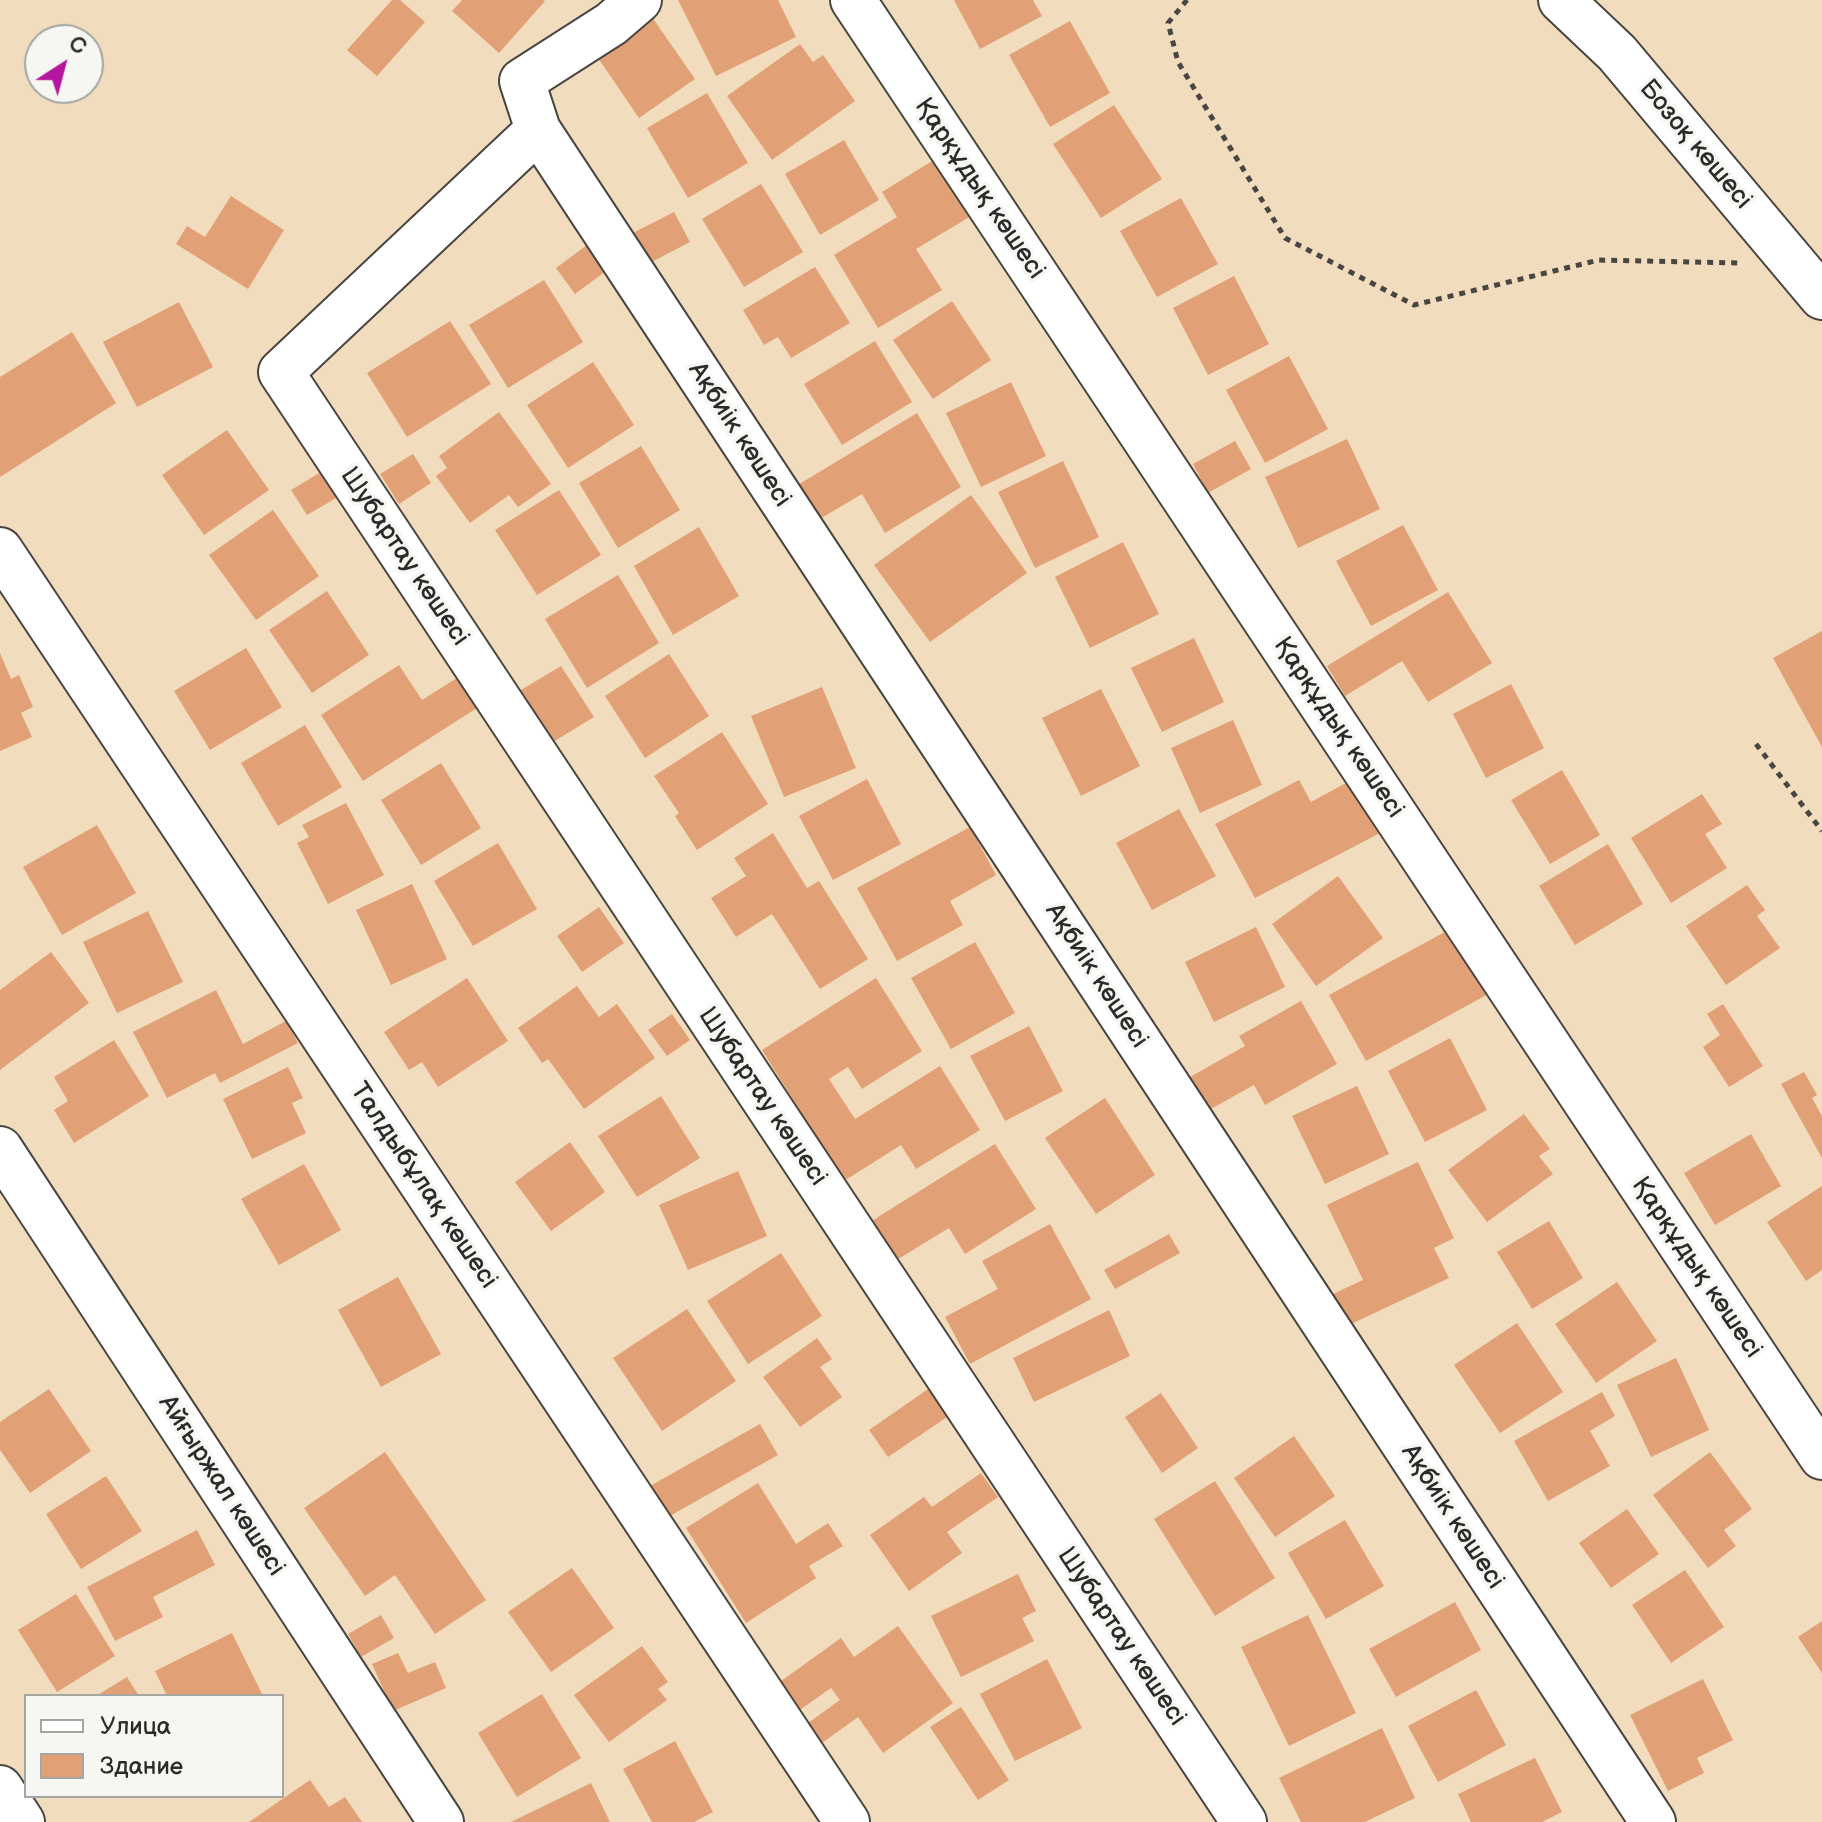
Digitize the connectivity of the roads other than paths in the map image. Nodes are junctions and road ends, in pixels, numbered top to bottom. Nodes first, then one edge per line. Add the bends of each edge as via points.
1 (639, 0) edge
2 (853, 0) edge
3 (1561, 0) edge
4 (538, 130) junction
5 (1809, 281) edge
6 (0, 550) edge
7 (0, 1149) edge
8 (1822, 1457) edge
9 (0, 1788) edge
10 (22, 1822) edge
11 (441, 1822) edge
12 (847, 1822) edge
13 (1244, 1822) edge
14 (1653, 1822) edge

1 - 4 street, Ақбиік көшесі via 522,81
2 - 8 street, Қарқұдық көшесі
3 - 5 street, Бозоқ көшесі via 1617,53
4 - 13 street, Шубартау көшесі via 281,372
4 - 14 street, Ақбиік көшесі
6 - 12 street, Талдыбұлақ көшесі
7 - 11 street, Айғыржал көшесі
9 - 10 street

